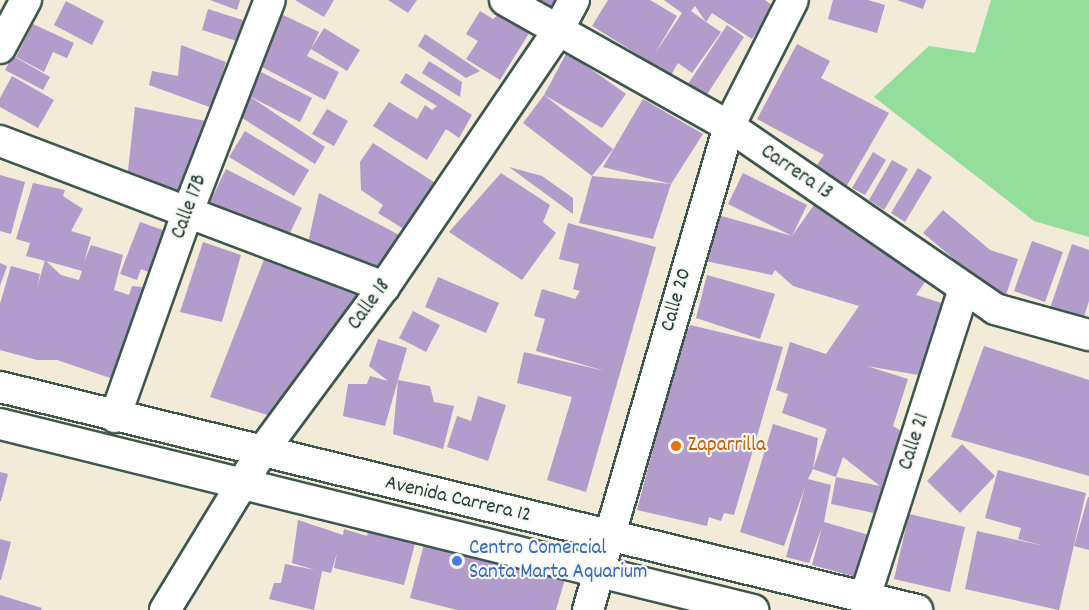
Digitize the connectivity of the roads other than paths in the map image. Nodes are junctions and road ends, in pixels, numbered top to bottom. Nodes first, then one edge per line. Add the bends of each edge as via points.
1 (26, 0) edge
2 (270, 0) edge
3 (506, 0) edge
4 (574, 0) edge
5 (793, 0) edge
6 (557, 32) junction
7 (0, 48) edge
8 (729, 126) junction
9 (0, 141) edge
10 (188, 211) junction
11 (384, 287) junction
12 (964, 288) junction
13 (1089, 335) edge
14 (0, 387) edge
15 (115, 417) junction
16 (0, 424) edge
17 (261, 453) junction
18 (242, 483) junction
19 (608, 536) junction
20 (600, 574) junction
21 (865, 597) junction
22 (165, 610) edge
23 (588, 610) edge
24 (753, 610) edge
25 (917, 610) edge

1 - 7 street
2 - 10 street, Calle 17B
3 - 6 street, Carrera 13
4 - 6 street, Calle 18
5 - 8 street, Calle 20
6 - 8 street, Carrera 13
6 - 11 street, Calle 18
8 - 12 street, Carrera 13
8 - 19 street, Calle 20
9 - 10 street
10 - 11 street
10 - 15 street, Calle 17B
11 - 17 street, Calle 18
12 - 13 street, Carrera 13 via 995,309
12 - 21 street, Calle 21
14 - 15 street, Avenida Carrera 12
15 - 17 street, Avenida Carrera 12
16 - 18 street, Avenida Carrera 12
17 - 18 street, Calle 18
17 - 19 street, Avenida Carrera 12
18 - 20 street, Avenida Carrera 12
18 - 22 street, Calle 18
19 - 20 street, Calle 20
19 - 21 street, Avenida Carrera 12
20 - 23 street, Calle 20
20 - 24 street, Avenida Carrera 12
21 - 25 street, Avenida Carrera 12

